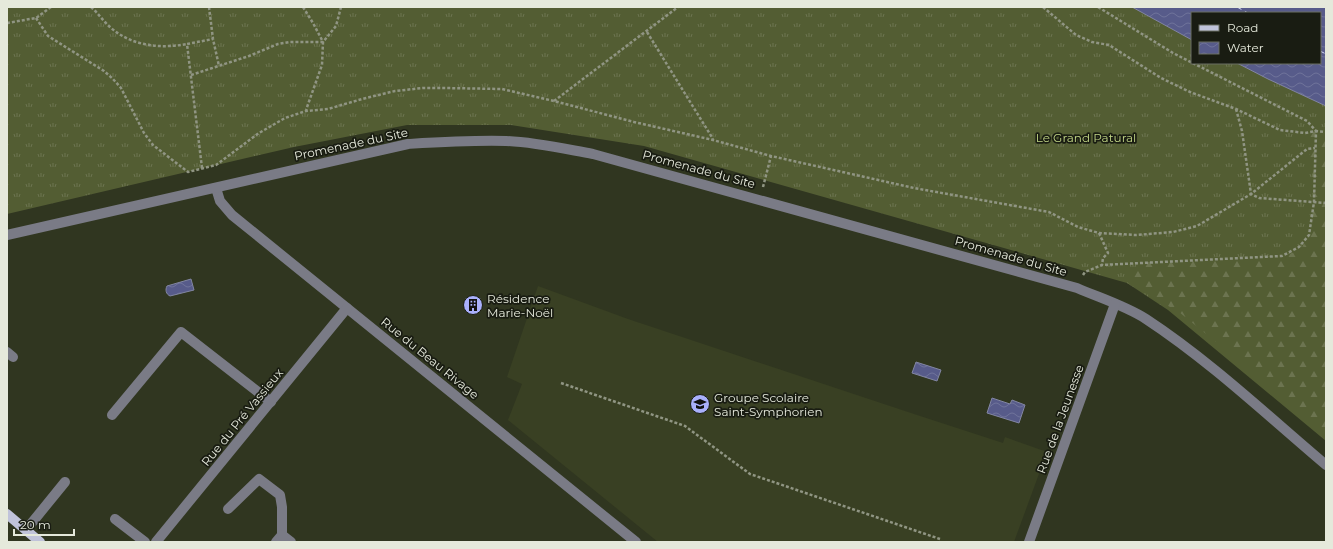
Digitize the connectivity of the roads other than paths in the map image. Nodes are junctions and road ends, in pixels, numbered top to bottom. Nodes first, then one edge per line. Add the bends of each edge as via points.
1 (216, 188) junction
2 (7, 235) edge
3 (1115, 304) junction
4 (347, 308) junction
5 (271, 402) junction
6 (112, 415) dead end
7 (1326, 465) edge
8 (66, 482) dead end
9 (228, 509) dead end
10 (7, 514) edge
11 (115, 518) dead end
12 (26, 530) junction
13 (279, 538) edge
14 (40, 542) edge
15 (145, 542) edge
16 (156, 542) edge
17 (291, 542) edge
18 (636, 542) edge
19 (1029, 542) edge

1 - 2 street, Promenade du Site
1 - 3 street, Promenade du Site via 408,144 507,141 593,154 1077,288
1 - 4 street, Rue du Beau Rivage via 220,201 232,214
3 - 7 street, Promenade du Site via 1145,319 1201,358
3 - 19 street, Rue de la Jeunesse
4 - 5 street, Rue du Pré Vassieux
4 - 18 street, Rue du Beau Rivage
5 - 6 street via 180,332
5 - 16 street, Rue du Pré Vassieux
8 - 12 street
9 - 13 street via 258,479 280,495 282,507
10 - 12 main road
11 - 15 street
12 - 14 main road
13 - 17 street

